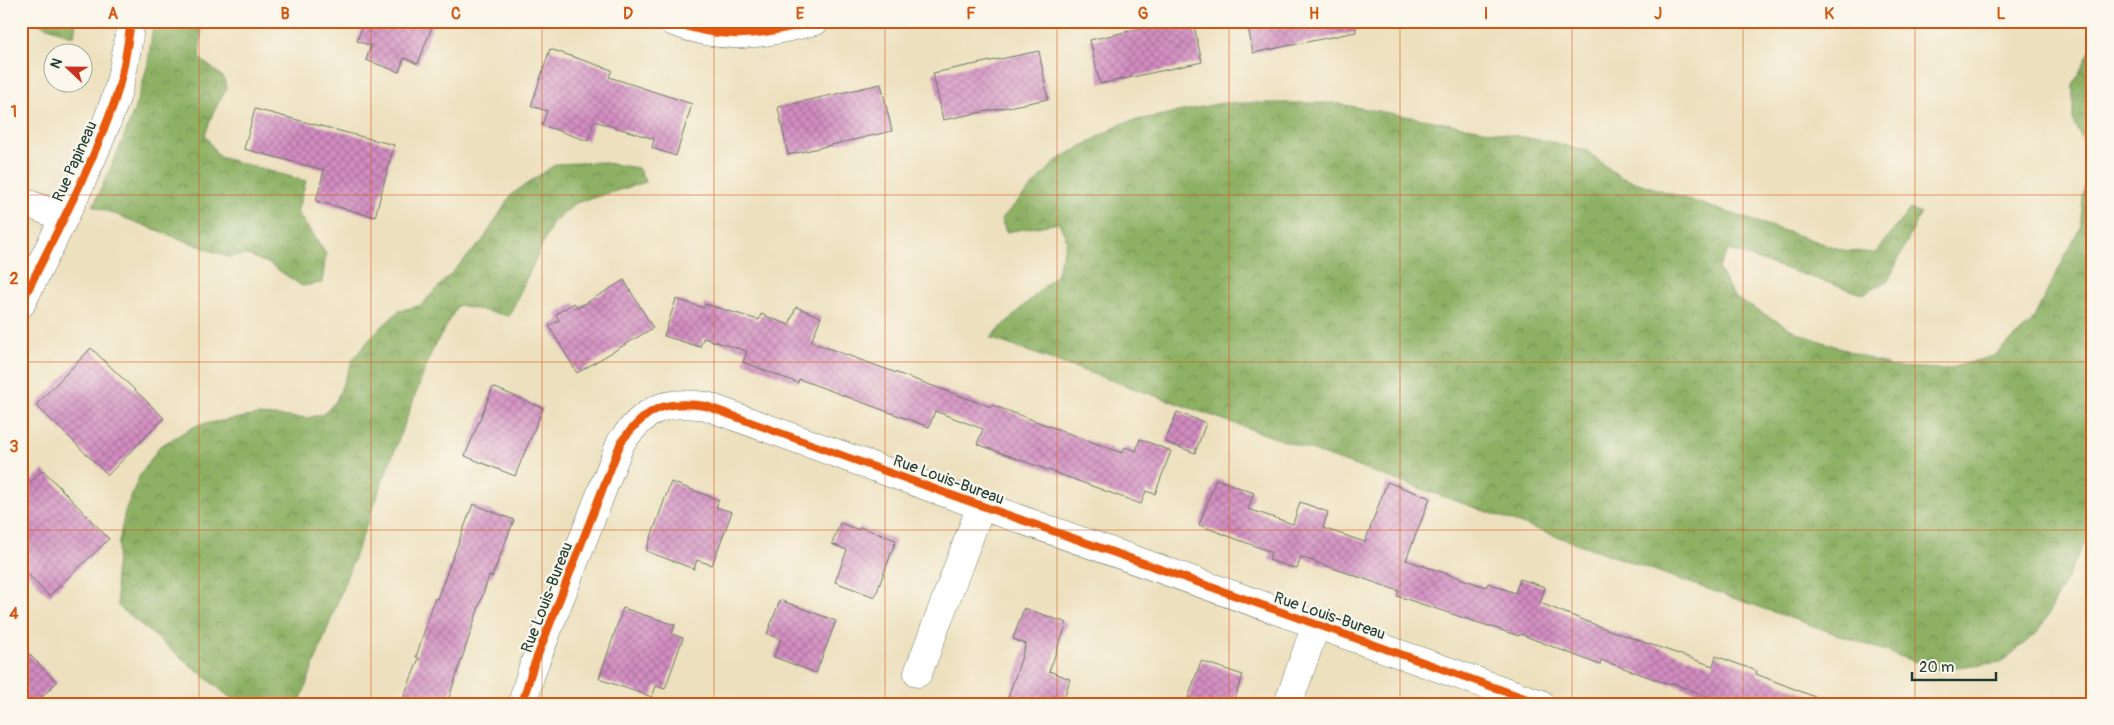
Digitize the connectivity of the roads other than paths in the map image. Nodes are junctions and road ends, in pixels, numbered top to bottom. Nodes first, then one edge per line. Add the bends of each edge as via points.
1 (131, 21) edge
2 (671, 21) edge
3 (815, 21) edge
4 (21, 201) edge
5 (63, 217) junction
6 (21, 304) edge
7 (981, 506) junction
8 (1316, 625) junction
9 (918, 673) dead end
10 (522, 704) edge
11 (1288, 704) edge
12 (1542, 704) edge

1 - 5 street, Rue Papineau via 114,102
2 - 3 street via 715,34 746,35
4 - 5 street
5 - 6 street, Rue Papineau
7 - 8 street, Rue Louis-Bureau
7 - 9 street, Rue Louis-Bureau
7 - 10 street, Rue Louis-Bureau via 706,406 683,403 656,408 636,421 621,442 532,670
8 - 11 street, Rue Louis-Bureau
8 - 12 street, Rue Louis-Bureau

